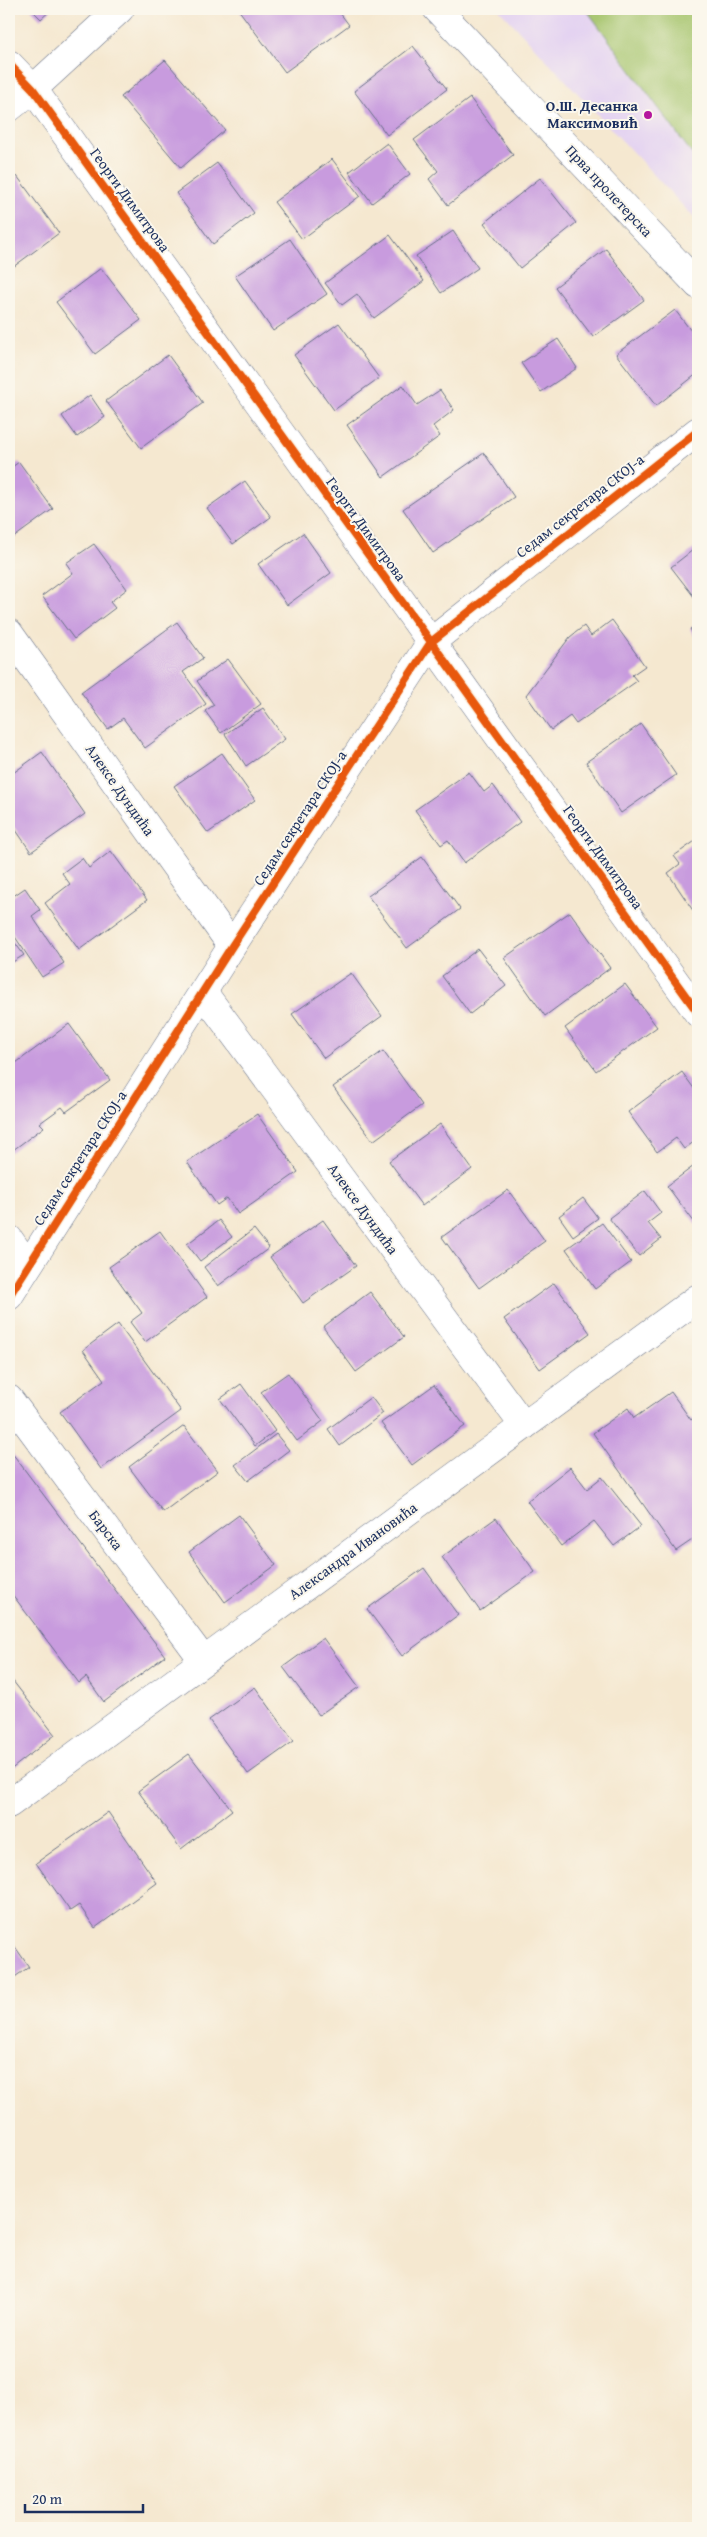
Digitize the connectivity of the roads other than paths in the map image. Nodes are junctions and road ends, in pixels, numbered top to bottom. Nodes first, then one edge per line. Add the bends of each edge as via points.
1 (120, 9) edge
2 (436, 9) edge
3 (9, 64) edge
4 (33, 89) junction
5 (9, 108) edge
6 (698, 285) edge
7 (698, 431) edge
8 (9, 633) edge
9 (431, 642) junction
10 (232, 946) junction
11 (203, 992) junction
12 (698, 1013) edge
13 (9, 1239) edge
14 (28, 1266) junction
15 (9, 1296) edge
16 (698, 1298) edge
17 (9, 1399) edge
18 (524, 1426) junction
19 (204, 1661) junction
20 (9, 1804) edge

1 - 4 street
2 - 6 street, Прва пролетерска
3 - 4 street, Георги Димитрова
4 - 5 street
4 - 9 street, Георги Димитрова
7 - 9 street, Седам секретара СКОЈ-а
8 - 10 street, Алексе Дундића
9 - 10 street, Седам секретара СКОЈ-а
9 - 12 street, Георги Димитрова
10 - 11 street, Седам секретара СКОЈ-а
11 - 14 street, Седам секретара СКОЈ-а
11 - 18 street, Алексе Дундића
13 - 14 street
14 - 15 street, Седам секретара СКОЈ-а
16 - 18 street, Александра Ивановића
17 - 19 street, Барска
18 - 19 street, Александра Ивановића
19 - 20 street, Александра Ивановића

